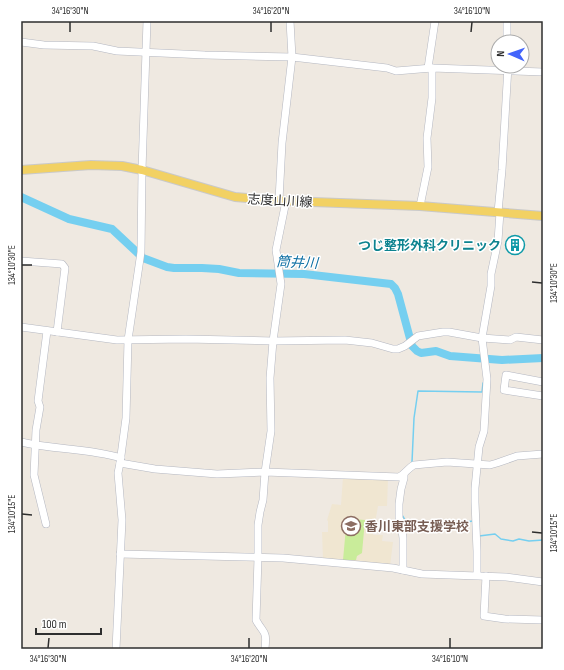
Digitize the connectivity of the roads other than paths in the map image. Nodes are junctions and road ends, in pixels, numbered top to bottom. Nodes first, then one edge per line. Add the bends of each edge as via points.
1 (147, 21) edge
2 (290, 21) edge
3 (435, 21) edge
4 (507, 21) edge
5 (507, 34) edge
6 (21, 42) edge
7 (145, 52) junction
8 (292, 57) junction
9 (430, 68) junction
10 (490, 69) edge
11 (530, 71) edge
12 (543, 72) edge
13 (508, 74) edge
14 (21, 170) edge
15 (142, 170) junction
16 (283, 201) junction
17 (420, 206) junction
18 (499, 212) junction
19 (543, 216) edge
20 (21, 261) edge
21 (21, 328) edge
22 (47, 331) junction
23 (57, 332) junction
24 (482, 338) junction
25 (128, 340) junction
26 (543, 340) edge
27 (272, 341) junction
28 (543, 382) edge
29 (543, 396) edge
30 (21, 442) edge
31 (36, 446) junction
32 (543, 454) edge
33 (121, 460) junction
34 (477, 464) junction
35 (265, 472) junction
36 (404, 475) junction
37 (46, 524) dead end
38 (120, 554) junction
39 (258, 558) junction
40 (403, 570) junction
41 (476, 575) junction
42 (486, 576) junction
43 (543, 582) edge
44 (543, 620) edge
45 (116, 649) edge
46 (265, 649) edge

1 - 7 street
2 - 8 street
3 - 9 street
4 - 5 street
6 - 7 street
7 - 8 street
7 - 15 street
8 - 9 street via 396,71
8 - 16 street via 282,143
9 - 10 street
9 - 17 street via 432,98 427,138 428,167
11 - 12 street
13 - 18 street
14 - 15 main road, 志度山川線 via 105,165
15 - 16 main road, 志度山川線 via 235,197
15 - 25 street via 140,255
16 - 17 main road, 志度山川線
16 - 27 street via 276,250 281,284
17 - 18 main road, 志度山川線
18 - 19 main road, 志度山川線
18 - 24 street via 498,241
20 - 23 street via 62,264 65,268
21 - 22 street
22 - 23 street
22 - 31 street via 38,401 40,407
23 - 25 street
24 - 26 street via 510,340 516,337
24 - 27 street via 449,332 422,334 398,349 357,340
24 - 34 street via 487,370 484,431
25 - 27 street
25 - 33 street via 127,402
27 - 35 street via 271,431
28 - 29 street via 506,375 504,383 504,390
30 - 31 street
31 - 33 street via 83,450
31 - 37 street via 34,475
32 - 34 street via 523,454 490,465
33 - 35 street via 155,469 216,474
33 - 38 street via 118,473 122,520
34 - 36 street via 414,464
34 - 41 street
35 - 36 street via 386,477
35 - 39 street via 258,525
36 - 40 street via 399,504
38 - 39 street
38 - 45 street
39 - 40 street via 309,560
39 - 46 street via 256,620 265,632
40 - 41 street via 422,574
41 - 42 street
42 - 43 street
42 - 44 street via 484,616 511,620

